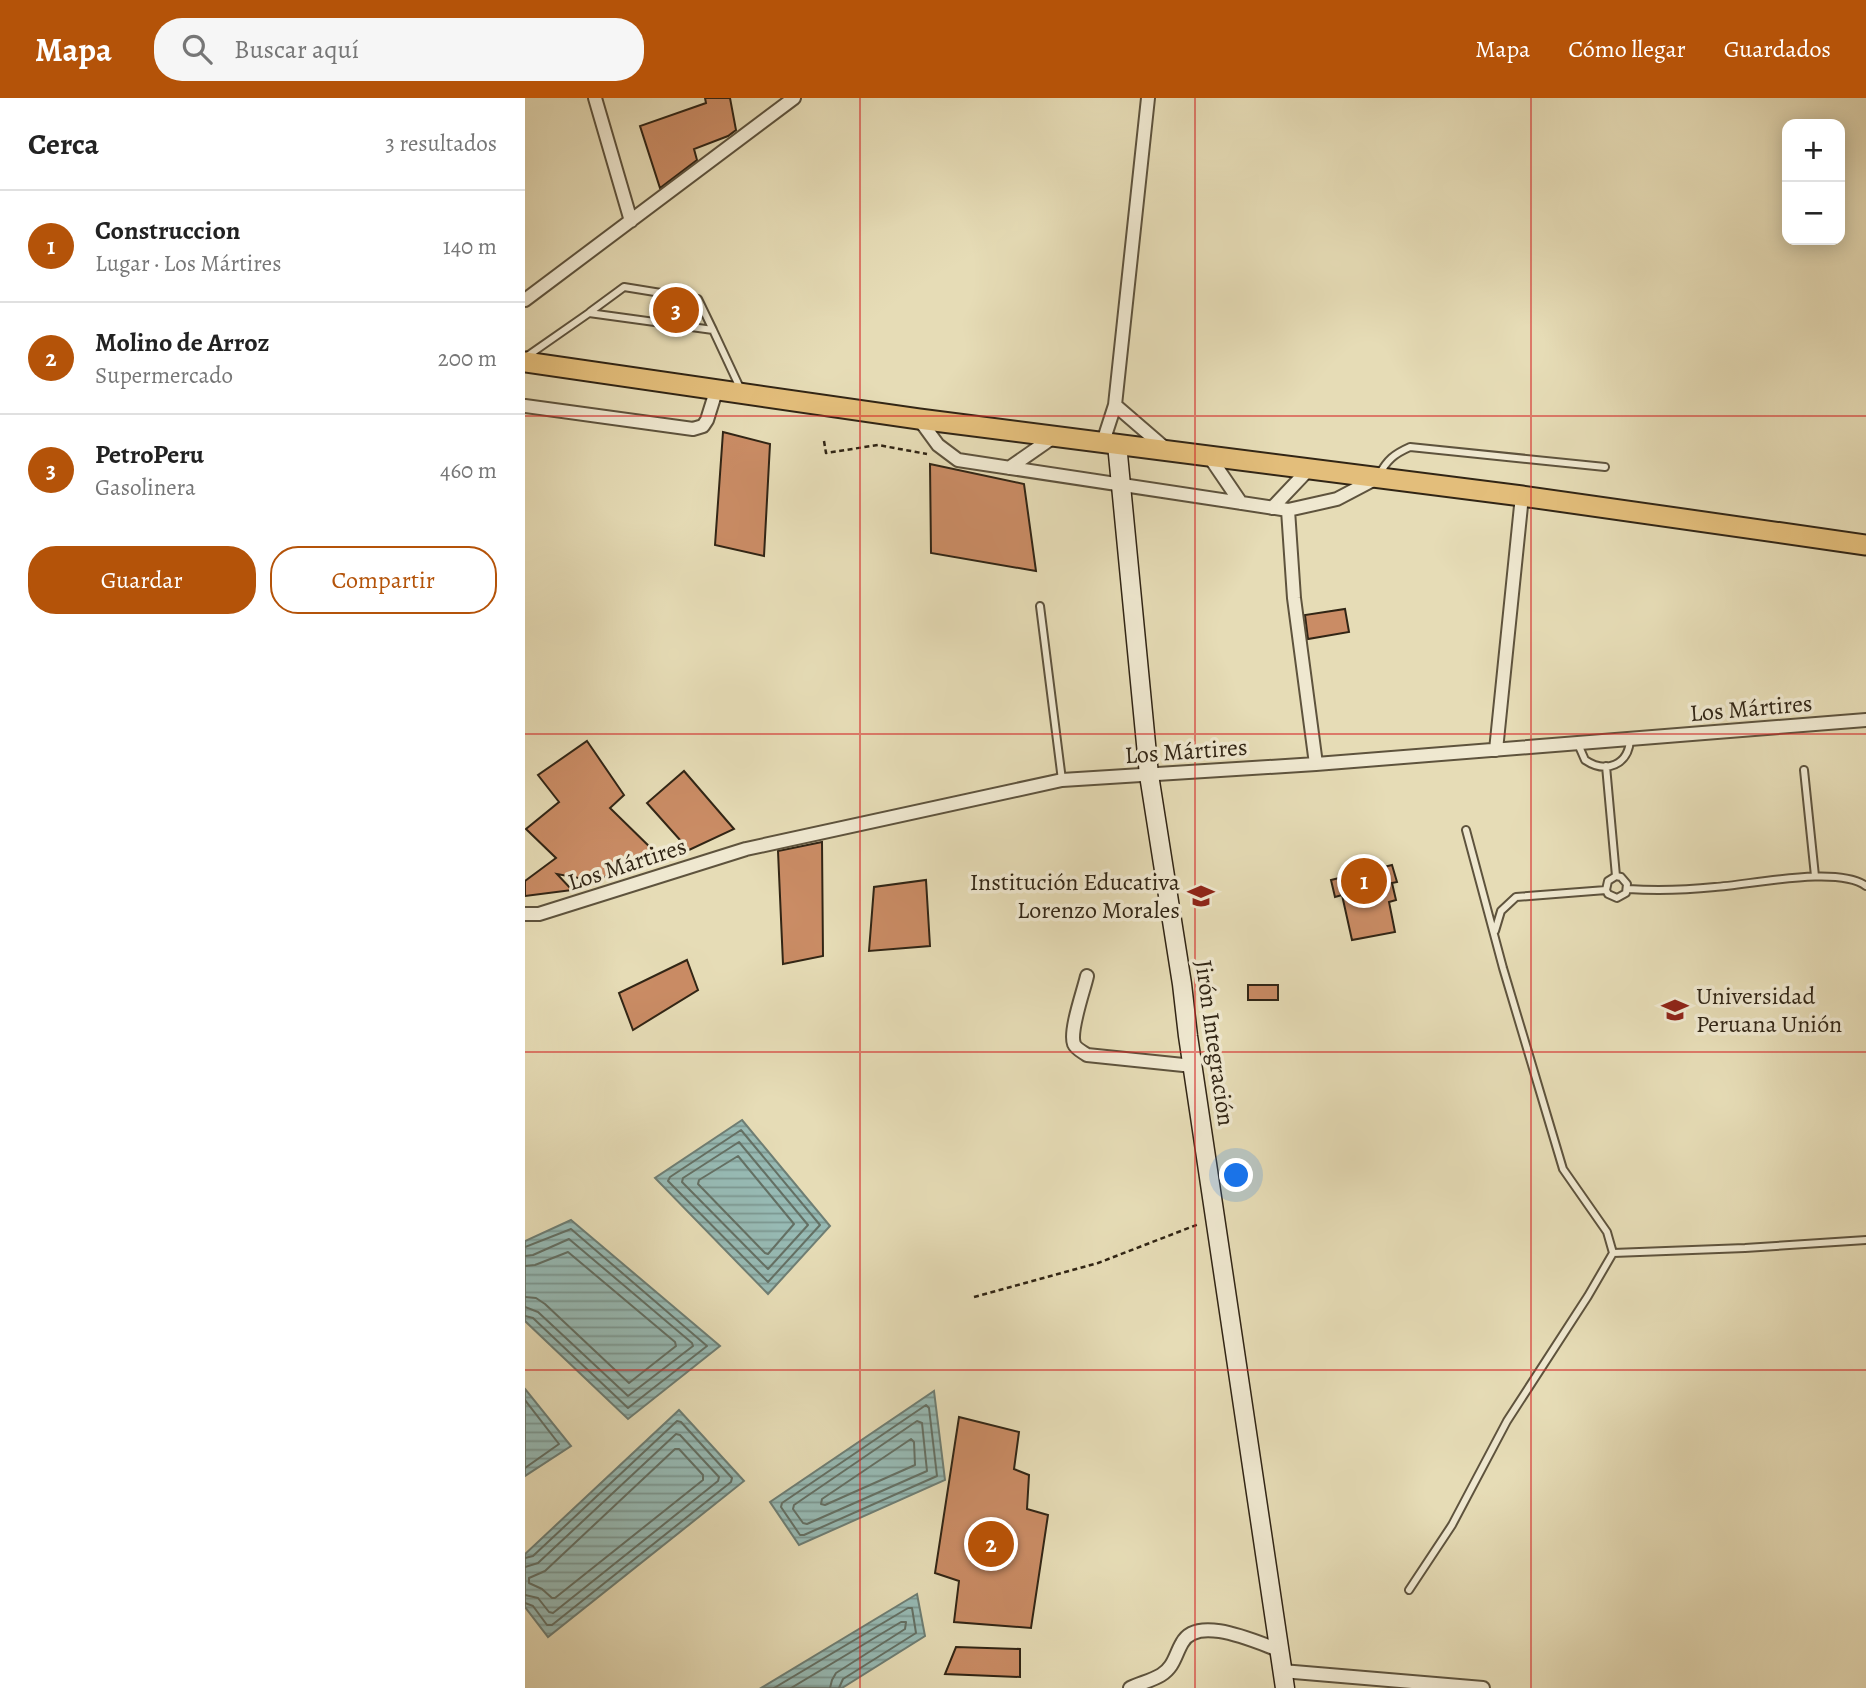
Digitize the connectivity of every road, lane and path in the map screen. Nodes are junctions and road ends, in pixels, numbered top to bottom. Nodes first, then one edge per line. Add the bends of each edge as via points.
1 (595, 98) edge
2 (794, 98) edge
3 (1148, 98) edge
4 (631, 221) junction
5 (525, 300) edge
6 (589, 313) junction
7 (713, 330) junction
8 (525, 360) edge
9 (717, 388) junction
10 (742, 392) junction
11 (1115, 405) junction
12 (525, 406) edge
13 (919, 419) junction
14 (1055, 436) junction
15 (824, 441) dead end
16 (1110, 443) junction
17 (1166, 450) junction
18 (931, 455) dead end
19 (1209, 456) junction
20 (1605, 467) dead end
21 (1009, 468) junction
22 (1309, 469) junction
23 (1377, 478) junction
24 (1121, 485) junction
25 (1522, 496) junction
26 (1241, 503) junction
27 (1272, 508) junction
28 (1288, 510) junction
29 (1866, 545) edge
30 (1040, 606) dead end
31 (1866, 720) edge
32 (1630, 739) junction
33 (1578, 744) junction
34 (1496, 750) junction
35 (1315, 764) junction
36 (1606, 766) junction
37 (1804, 770) dead end
38 (1149, 775) junction
39 (1062, 780) junction
40 (1466, 830) dead end
41 (1616, 876) junction
42 (1815, 876) junction
43 (1866, 886) edge
44 (1628, 889) junction
45 (1606, 890) junction
46 (525, 914) edge
47 (1494, 932) junction
48 (1087, 976) dead end
49 (1193, 1066) junction
50 (1216, 1218) junction
51 (1866, 1240) edge
52 (1613, 1253) junction
53 (974, 1297) dead end
54 (1409, 1590) dead end
55 (1279, 1650) junction
56 (1284, 1679) edge
57 (1445, 1686) edge
58 (1130, 1688) edge
59 (1483, 1688) edge

1 - 4 street
2 - 4 street
3 - 11 street
4 - 5 street
6 - 7 lane
6 - 7 lane via 624,287 698,299
6 - 8 lane
7 - 10 lane
8 - 9 main road
9 - 10 main road
9 - 12 street via 707,420 693,429
10 - 13 main road
11 - 16 street
11 - 17 street
13 - 14 main road
13 - 21 street via 938,445 958,460
14 - 16 main road
14 - 21 street
15 - 18 path via 826,453 878,445
16 - 17 main road
16 - 24 street, Jirón Integración
17 - 19 main road
19 - 22 main road
19 - 26 street
20 - 23 lane via 1410,447 1395,453
21 - 24 street
22 - 23 main road
22 - 27 street
23 - 25 main road
23 - 28 street via 1337,499
24 - 26 street
24 - 38 street, Jirón Integración
25 - 29 main road
25 - 34 street
26 - 27 street
27 - 28 street
28 - 35 street
30 - 39 lane
31 - 32 street, Los Mártires
32 - 33 street, Los Mártires
32 - 36 lane via 1624,759
33 - 34 street, Los Mártires
33 - 36 lane via 1584,760
34 - 35 street, Los Mártires
35 - 38 street, Los Mártires
36 - 41 lane
37 - 42 lane
38 - 39 street, Los Mártires
38 - 49 street, Jirón Integración
39 - 46 street, Los Mártires via 746,849 539,914
40 - 47 lane
41 - 44 lane via 1625,880
41 - 45 lane via 1608,881
42 - 43 lane via 1854,879
42 - 44 lane via 1715,887
44 - 45 lane via 1617,898
45 - 47 lane via 1516,897 1501,911
47 - 52 lane via 1563,1169 1607,1232
48 - 49 street via 1074,1033 1080,1051
49 - 50 street, Jirón Integración
50 - 53 path via 1098,1263
50 - 55 street, Jirón Integración
51 - 52 lane
52 - 54 lane via 1507,1421 1452,1525
55 - 56 street, Jirón Integración
55 - 58 street via 1212,1629 1191,1633 1168,1670
56 - 57 street
57 - 59 street

